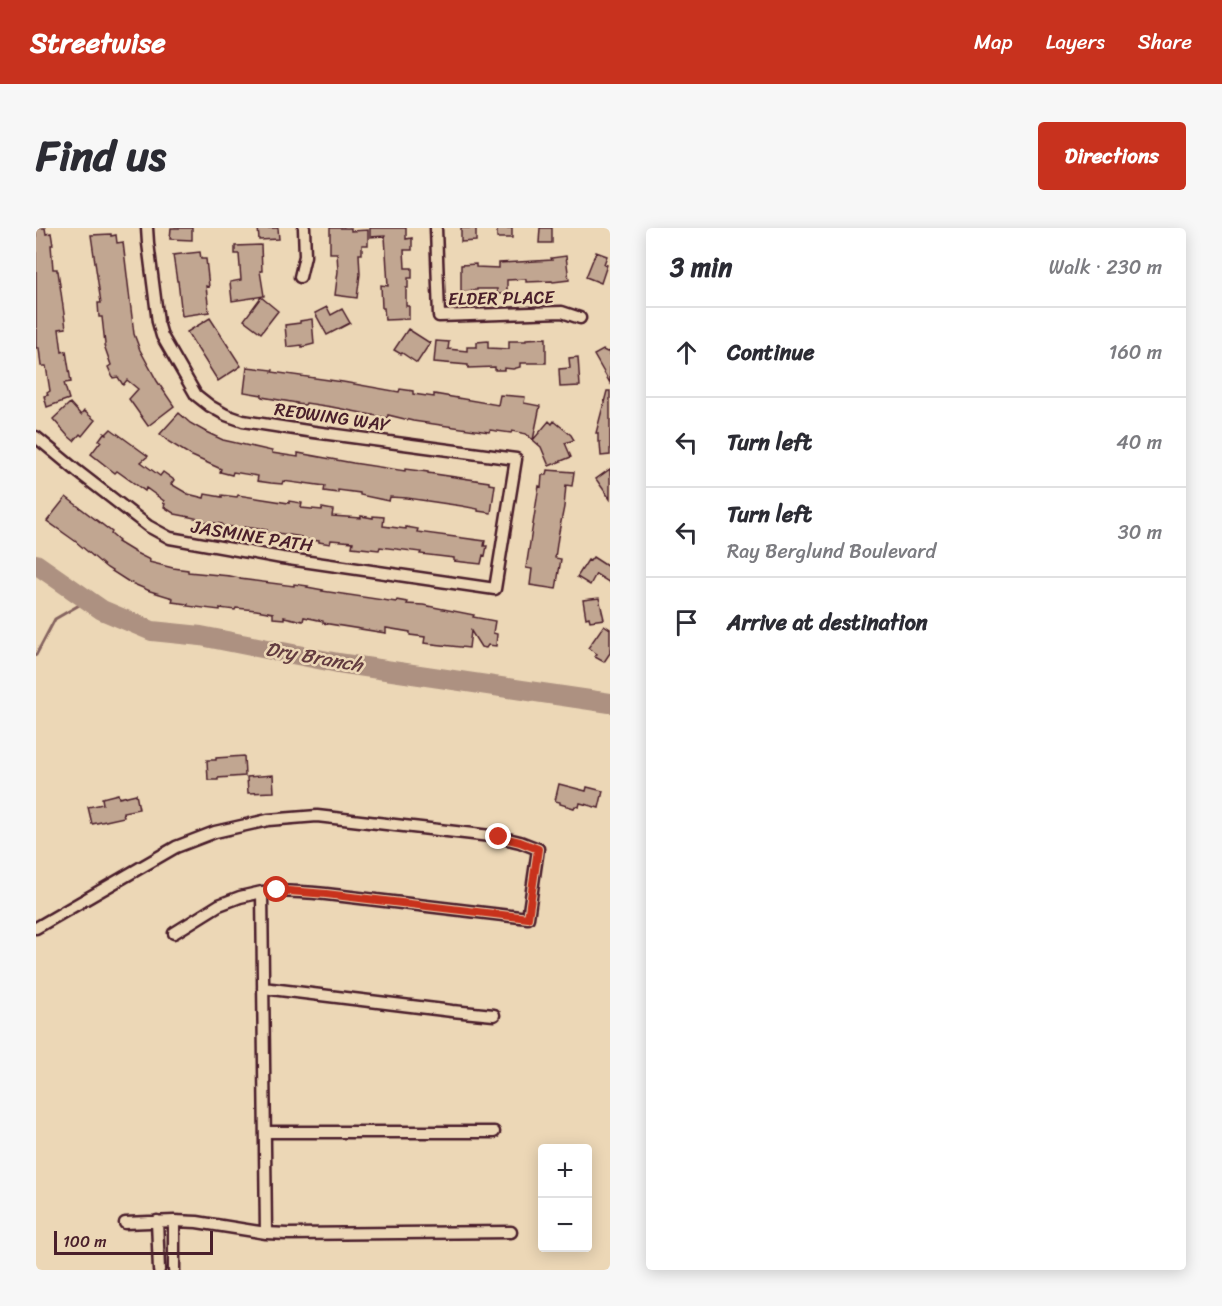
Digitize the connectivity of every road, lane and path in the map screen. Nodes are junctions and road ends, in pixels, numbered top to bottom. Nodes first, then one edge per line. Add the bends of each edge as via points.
1 (147, 228) edge
2 (304, 228) edge
3 (436, 228) edge
4 (300, 277) dead end
5 (580, 318) dead end
6 (36, 437) edge
7 (495, 590) joint
8 (262, 892) junction
9 (36, 928) edge
10 (174, 933) dead end
11 (263, 988) junction
12 (494, 1015) dead end
13 (265, 1132) junction
14 (494, 1132) dead end
15 (157, 1221) junction
16 (174, 1221) junction
17 (125, 1223) dead end
18 (511, 1232) dead end
19 (266, 1233) junction
20 (158, 1257) junction
21 (174, 1257) junction
22 (159, 1270) edge
23 (174, 1270) edge

1 - 7 street, REDWING WAY via 162,336 196,395 210,406 243,421 516,459
2 - 4 street
3 - 5 street, ELDER PLACE via 439,316 562,312
6 - 7 street, JASMINE PATH via 148,526 170,538
8 - 9 street via 296,891 528,918 538,849 499,837 317,816 268,820 215,832 176,847
8 - 10 street via 219,905
8 - 11 street
11 - 12 street
11 - 13 street
13 - 14 street
13 - 19 street
15 - 16 street
15 - 17 street
15 - 20 street
16 - 19 street
16 - 21 street
18 - 19 street
20 - 21 street
20 - 22 street
21 - 23 street

